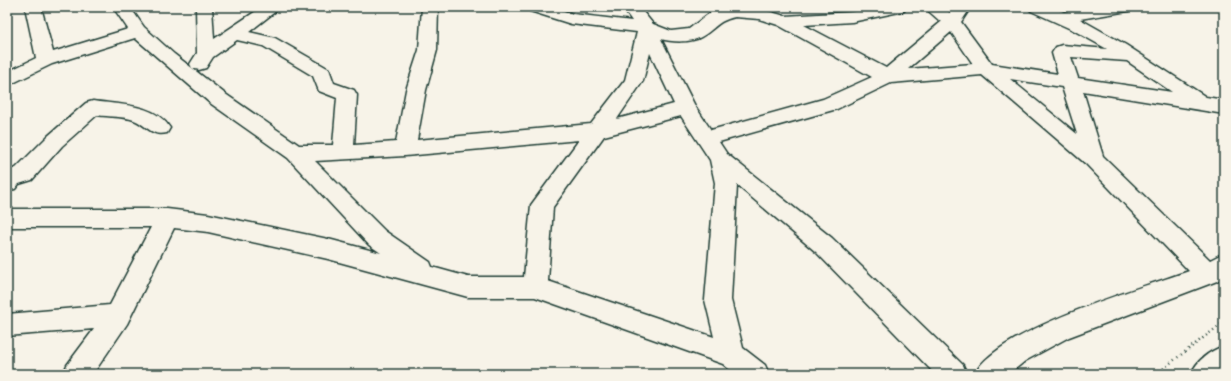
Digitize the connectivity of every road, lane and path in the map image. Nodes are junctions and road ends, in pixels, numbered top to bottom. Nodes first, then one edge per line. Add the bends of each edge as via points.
1 (33, 7) edge
2 (121, 7) edge
3 (204, 7) edge
4 (273, 7) edge
5 (430, 7) edge
6 (536, 7) edge
7 (898, 7) edge
8 (932, 7) edge
9 (1037, 7) edge
10 (1122, 7) edge
11 (958, 14) edge
12 (641, 15) edge
13 (1064, 17) junction
14 (784, 21) junction
15 (138, 30) junction
16 (236, 34) junction
17 (206, 53) junction
18 (1134, 56) junction
19 (46, 60) junction
20 (986, 69) junction
21 (191, 76) junction
22 (887, 77) junction
23 (7, 80) edge
24 (1070, 84) junction
25 (1201, 103) junction
26 (1224, 107) edge
27 (686, 108) junction
28 (160, 128) dead end
29 (595, 131) junction
30 (708, 138) junction
31 (405, 149) junction
32 (295, 153) junction
33 (343, 153) junction
34 (720, 159) junction
35 (1094, 159) junction
36 (7, 183) edge
37 (7, 218) edge
38 (167, 218) junction
39 (1216, 269) edge
40 (433, 278) junction
41 (535, 287) junction
42 (118, 316) junction
43 (1224, 322) edge
44 (7, 325) edge
45 (732, 355) junction
46 (1224, 358) edge
47 (77, 374) edge
48 (756, 374) edge
49 (953, 374) edge
50 (989, 374) edge
51 (1156, 374) edge
52 (1205, 374) edge

1 - 19 street
2 - 15 street
3 - 17 street
4 - 16 street
5 - 31 street via 428,50 416,90
6 - 12 street via 571,19
7 - 14 street via 852,17
8 - 11 street
9 - 13 street
10 - 13 street
11 - 20 street
11 - 22 street
12 - 14 street via 670,36 694,34 717,16 735,12 761,14
12 - 27 street
12 - 29 street via 634,81
13 - 18 street
14 - 22 street
15 - 19 street
15 - 21 street
16 - 17 street
16 - 33 street via 269,42 322,73 326,87 347,95
17 - 21 street
18 - 24 street via 1062,51
18 - 25 street
19 - 23 street
20 - 22 street
20 - 24 street
20 - 35 street
21 - 32 street via 217,98
22 - 30 street via 830,104
24 - 25 street
24 - 35 street via 1088,130
25 - 26 street
27 - 29 street
27 - 30 street
28 - 36 street via 140,114 93,108 55,141 24,174 11,178
29 - 31 street
29 - 41 street via 542,204
30 - 34 street
31 - 33 street
32 - 33 street
32 - 40 street via 377,238
34 - 45 street via 726,183 718,300
34 - 49 street via 824,244
35 - 39 street
37 - 38 street
38 - 40 street via 243,230
38 - 42 street
39 - 50 street via 1060,329 1016,352
40 - 41 street via 468,287
41 - 45 street
42 - 44 street
42 - 47 street
43 - 51 path
45 - 48 street
46 - 52 street

